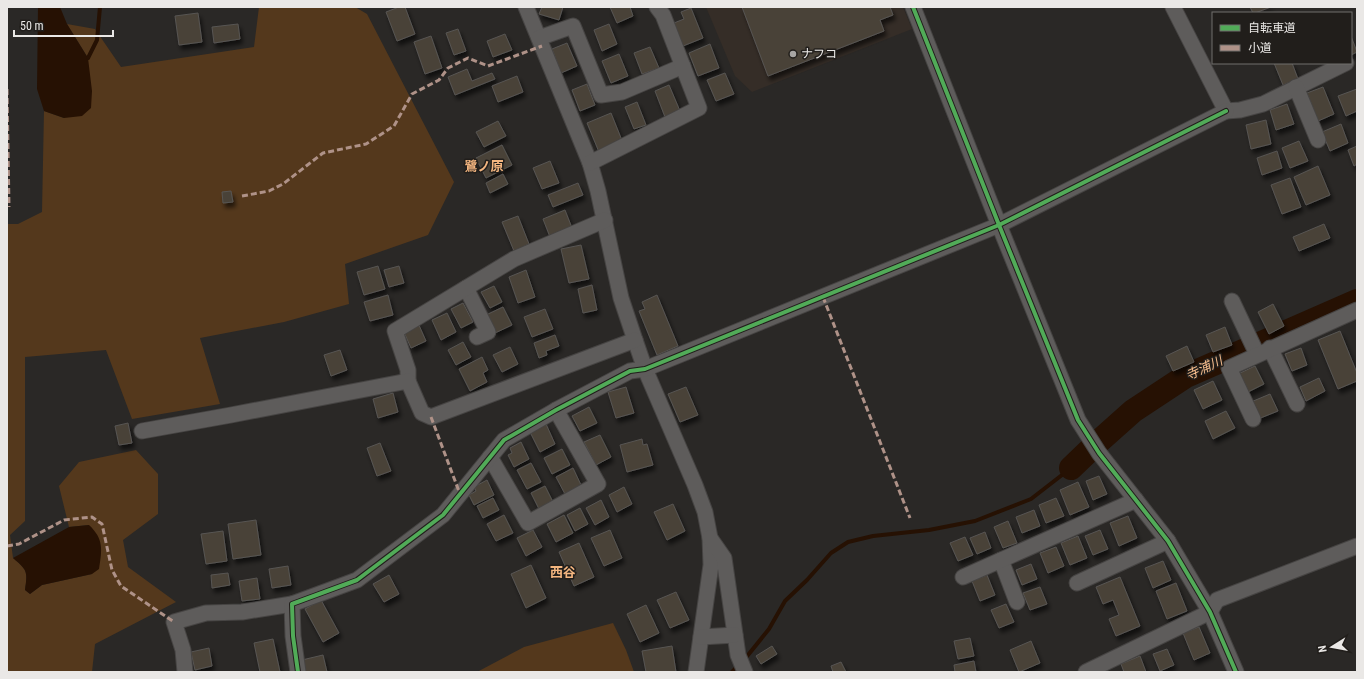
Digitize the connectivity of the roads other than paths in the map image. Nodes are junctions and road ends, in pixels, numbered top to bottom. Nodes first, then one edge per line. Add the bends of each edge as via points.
1 (526, 7) edge
2 (657, 7) edge
3 (913, 7) edge
4 (1173, 7) edge
5 (539, 38) junction
6 (1344, 64) edge
7 (683, 66) junction
8 (1296, 87) junction
9 (1226, 111) junction
10 (1318, 140) dead end
11 (590, 163) junction
12 (605, 220) junction
13 (999, 225) junction
14 (466, 288) junction
15 (1232, 301) dead end
16 (1357, 310) edge
17 (477, 337) dead end
18 (635, 340) junction
19 (1264, 351) junction
20 (645, 369) junction
21 (408, 381) junction
22 (1297, 404) dead end
23 (556, 410) junction
24 (1253, 419) dead end
25 (142, 432) dead end
26 (490, 456) junction
27 (1136, 500) junction
28 (710, 538) junction
29 (1168, 541) junction
30 (1357, 546) edge
31 (1001, 560) junction
32 (963, 577) dead end
33 (1077, 583) dead end
34 (1016, 602) dead end
35 (292, 604) junction
36 (1210, 612) junction
37 (735, 635) junction
38 (701, 637) junction
39 (742, 665) edge
40 (185, 672) edge
41 (298, 672) edge
42 (696, 672) edge
43 (1086, 672) edge
44 (1236, 672) edge

1 - 5 street
2 - 7 street via 663,15
3 - 13 street
4 - 9 street
5 - 7 street via 573,26 601,95 622,92
5 - 11 street
6 - 8 street
7 - 11 street via 699,108
8 - 9 street via 1263,104
8 - 10 street
9 - 13 street
11 - 12 street
12 - 14 street via 514,258
12 - 18 street via 621,298
13 - 20 street
13 - 27 street via 1078,420
14 - 17 street via 488,332
14 - 21 street via 395,331 408,370
15 - 19 street
16 - 19 street
18 - 20 street
18 - 21 street via 431,417 422,413
19 - 22 street
19 - 24 street via 1229,368
20 - 23 street via 630,371
20 - 28 street via 695,485 705,512
21 - 25 street
23 - 26 street via 504,440
23 - 26 street via 598,484 528,523
26 - 35 street via 443,515 357,580
27 - 29 street
27 - 31 street
28 - 37 street via 724,558
28 - 38 street via 711,565
29 - 33 street
29 - 36 street
30 - 36 street via 1217,600
31 - 32 street
31 - 34 street
35 - 40 street via 242,612 206,613 174,622 183,650
35 - 41 street
36 - 43 street
36 - 44 street
37 - 38 street
37 - 39 street
38 - 42 street

